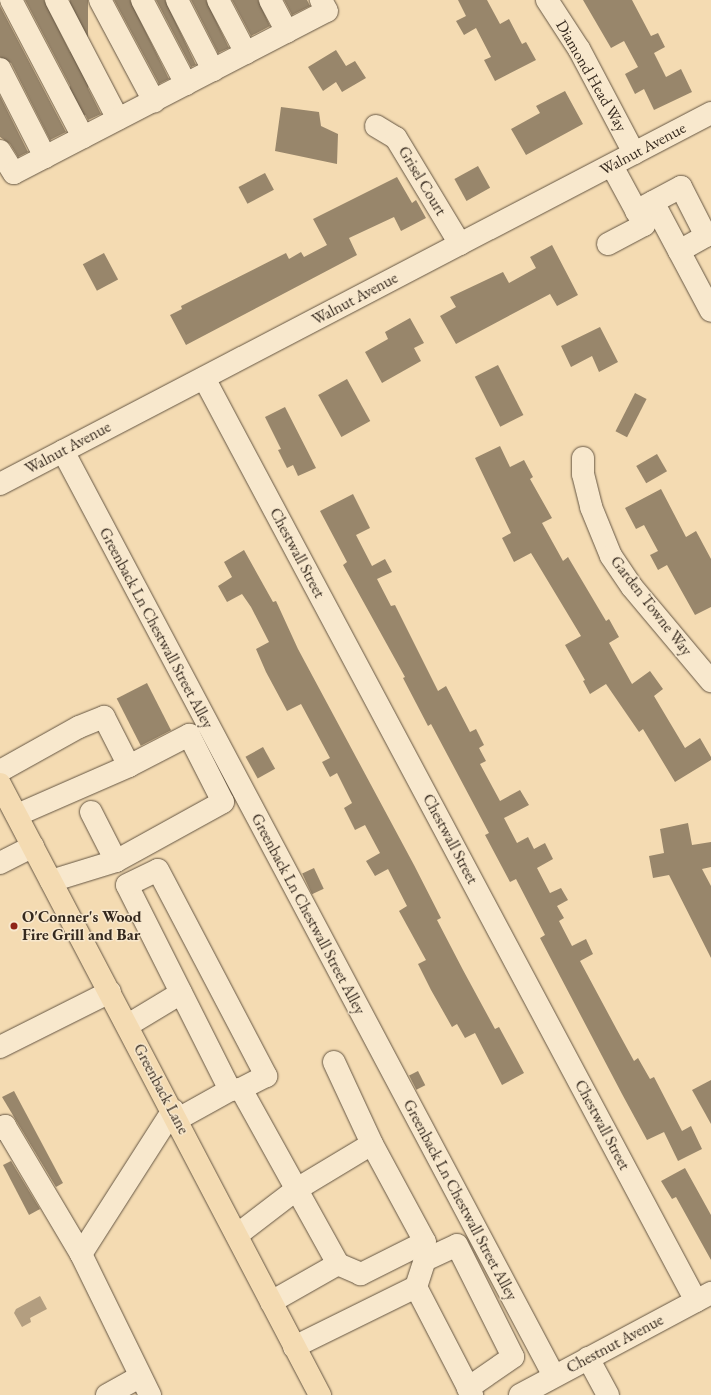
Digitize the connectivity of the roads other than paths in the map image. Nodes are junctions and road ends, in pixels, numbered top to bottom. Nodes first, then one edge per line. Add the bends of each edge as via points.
1 (11, 0) edge
2 (56, 0) edge
3 (100, 0) edge
4 (142, 0) edge
5 (177, 0) edge
6 (218, 0) edge
7 (270, 0) edge
8 (321, 0) edge
9 (547, 0) edge
10 (287, 32) junction
11 (246, 53) junction
12 (0, 69) edge
13 (213, 70) junction
14 (186, 84) junction
15 (154, 101) junction
16 (711, 113) edge
17 (118, 119) junction
18 (376, 126) dead end
19 (83, 137) junction
20 (0, 151) edge
21 (634, 153) junction
22 (45, 157) junction
23 (612, 166) junction
24 (645, 207) junction
25 (460, 244) junction
26 (608, 244) dead end
27 (679, 250) junction
28 (711, 311) edge
29 (204, 378) junction
30 (63, 451) junction
31 (583, 458) dead end
32 (0, 484) edge
33 (711, 681) edge
34 (129, 766) junction
35 (0, 771) edge
36 (0, 784) edge
37 (91, 812) dead end
38 (16, 815) junction
39 (33, 846) junction
40 (116, 860) junction
41 (0, 863) edge
42 (51, 881) junction
43 (110, 992) junction
44 (181, 993) junction
45 (128, 1025) junction
46 (0, 1047) edge
47 (334, 1062) dead end
48 (236, 1089) junction
49 (175, 1114) junction
50 (0, 1129) edge
51 (372, 1144) junction
52 (297, 1189) junction
53 (236, 1235) junction
54 (81, 1254) junction
55 (338, 1264) junction
56 (416, 1287) junction
57 (703, 1297) edge
58 (271, 1302) junction
59 (294, 1347) junction
60 (588, 1358) junction
61 (554, 1376) junction
62 (145, 1386) edge
63 (470, 1391) edge
64 (107, 1395) edge
65 (320, 1395) edge
66 (520, 1395) edge
67 (608, 1395) edge

1 - 19 street
2 - 17 street
3 - 15 street
4 - 14 street
5 - 13 street
6 - 11 street
7 - 10 street
8 - 10 street via 327,11
9 - 21 street, Diamond Head Way via 579,49
10 - 11 street
11 - 13 street
12 - 22 street
13 - 14 street
14 - 15 street
15 - 17 street
16 - 21 street, Walnut Avenue
17 - 19 street
18 - 25 street, Grisel Court via 396,138
19 - 22 street
20 - 22 street via 14,173
21 - 23 street, Walnut Avenue
23 - 24 street
23 - 25 street, Walnut Avenue
24 - 26 street via 644,226
24 - 27 street
24 - 27 street via 681,187 706,236
25 - 29 street, Walnut Avenue
27 - 28 street
29 - 30 street, Walnut Avenue
29 - 57 street, Chestwall Street
30 - 32 street, Walnut Avenue
30 - 61 street, Greenback Ln Chestwall Street Alley
31 - 33 street, Garden Towne Way via 583,474 591,506 611,556 632,587
34 - 35 street via 104,717 79,727
34 - 38 street
34 - 40 street via 189,735 223,802
36 - 38 main road, Greenback Lane
37 - 40 street
38 - 39 main road, Greenback Lane
39 - 41 street
39 - 42 main road, Greenback Lane
40 - 42 street
42 - 43 main road, Greenback Lane
43 - 45 main road, Greenback Lane
43 - 46 street
44 - 45 street
44 - 48 street
44 - 48 street via 127,885 158,870 266,1076
45 - 49 main road, Greenback Lane
47 - 51 street
48 - 49 street
48 - 52 street
49 - 53 main road, Greenback Lane
49 - 54 street
50 - 54 street via 5,1126
51 - 52 street
51 - 55 street via 425,1242 361,1274
52 - 53 street
52 - 55 street
53 - 58 main road, Greenback Lane
54 - 62 street
55 - 58 street
56 - 59 street
56 - 63 street
56 - 63 street via 425,1260 457,1245 513,1357
57 - 60 street, Chestnut Avenue
58 - 59 main road, Greenback Lane
59 - 65 main road, Greenback Lane
60 - 61 street, Chestnut Avenue
60 - 67 street
61 - 66 street, Chestnut Avenue
62 - 64 street

